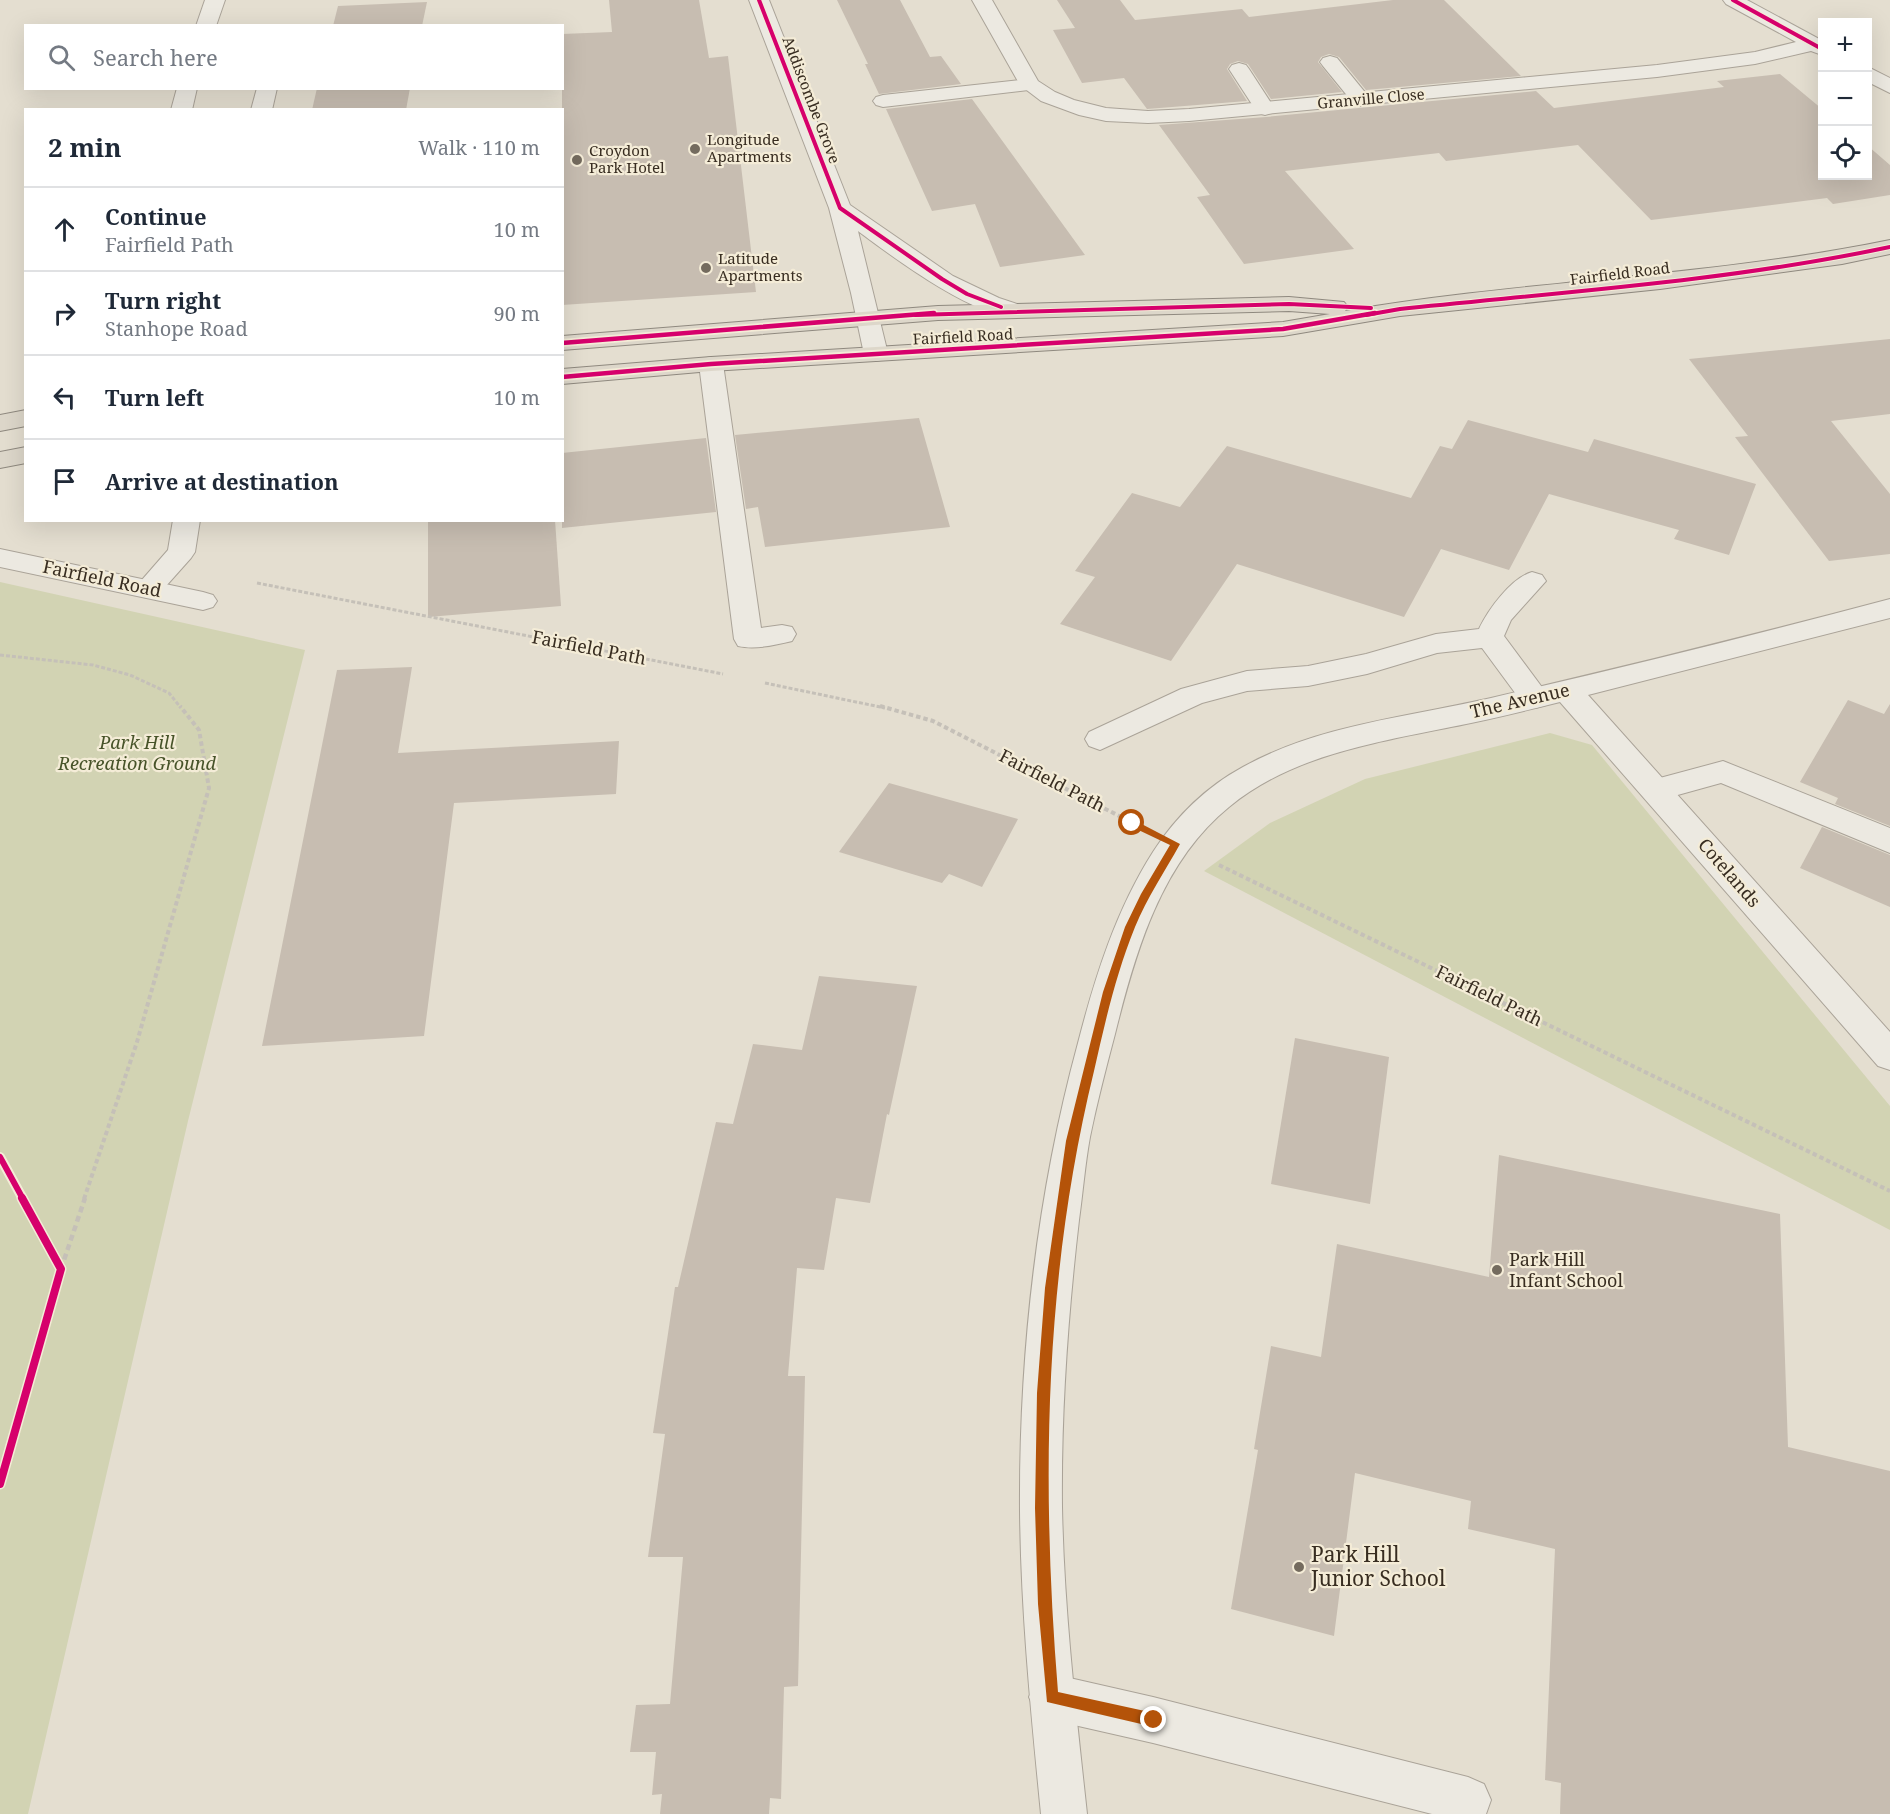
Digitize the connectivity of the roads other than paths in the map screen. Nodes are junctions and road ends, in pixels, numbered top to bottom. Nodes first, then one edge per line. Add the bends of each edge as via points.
1 (215, 0) edge
2 (759, 0) edge
3 (982, 0) edge
4 (1733, 0) edge
5 (207, 24) edge
6 (1818, 46) edge
7 (1330, 62) dead end
8 (1239, 69) dead end
9 (1872, 76) edge
10 (1030, 85) junction
11 (1890, 87) edge
12 (187, 90) edge
13 (266, 90) edge
14 (1361, 100) junction
15 (883, 101) dead end
16 (182, 108) edge
17 (262, 108) edge
18 (1265, 109) junction
19 (840, 208) junction
20 (1890, 247) edge
21 (1842, 257) junction
22 (1890, 258) edge
23 (1400, 309) junction
24 (1015, 311) junction
25 (868, 317) junction
26 (564, 343) edge
27 (876, 354) junction
28 (711, 364) junction
29 (564, 377) edge
30 (24, 418) edge
31 (0, 423) edge
32 (24, 455) edge
33 (0, 460) edge
34 (187, 522) edge
35 (0, 558) edge
36 (1532, 581) dead end
37 (148, 589) junction
38 (203, 601) dead end
39 (1890, 608) edge
40 (782, 634) dead end
41 (1489, 637) junction
42 (1567, 690) junction
43 (1535, 698) junction
44 (1100, 739) dead end
45 (1656, 790) junction
46 (1890, 841) edge
47 (1890, 1056) edge
48 (1052, 1697) junction
49 (1468, 1800) dead end
50 (1064, 1814) edge

1 - 5 street
2 - 19 street, Addiscombe Grove
3 - 10 street
4 - 6 street
6 - 14 street, Granville Close via 1722,63
7 - 14 street
8 - 18 street
9 - 11 street
10 - 15 street
10 - 18 street, Granville Close via 1069,106 1118,117 1157,118
12 - 16 street
13 - 17 street
14 - 18 street, Granville Close
19 - 24 street via 967,294
19 - 25 street, Addiscombe Grove
20 - 21 highway, Fairfield Road
21 - 22 highway, Fairfield Road
21 - 23 highway, Fairfield Road via 1660,282
23 - 24 highway, Fairfield Road via 1289,304
23 - 27 highway, Fairfield Road via 1283,329
24 - 25 highway, Fairfield Road
25 - 26 highway, Fairfield Road
25 - 27 street, Addiscombe Grove
27 - 28 highway, Fairfield Road
28 - 29 highway, Fairfield Road
28 - 40 street via 748,639
30 - 31 highway
32 - 33 highway
34 - 37 street via 181,552
35 - 37 street, Fairfield Road
36 - 41 street via 1499,616
37 - 38 street, Fairfield Road
39 - 42 street, The Avenue
41 - 43 street
41 - 44 street via 1436,644 1308,676 1247,681 1192,696
42 - 43 street, The Avenue
42 - 45 street, Cotelands
43 - 48 street, The Avenue via 1346,741 1304,753 1252,775 1222,795 1176,844 1130,927 1108,992 1071,1141 1051,1288 1043,1393 1041,1520
45 - 46 street via 1723,772
45 - 47 street, Cotelands
48 - 49 street
48 - 50 street, The Avenue

